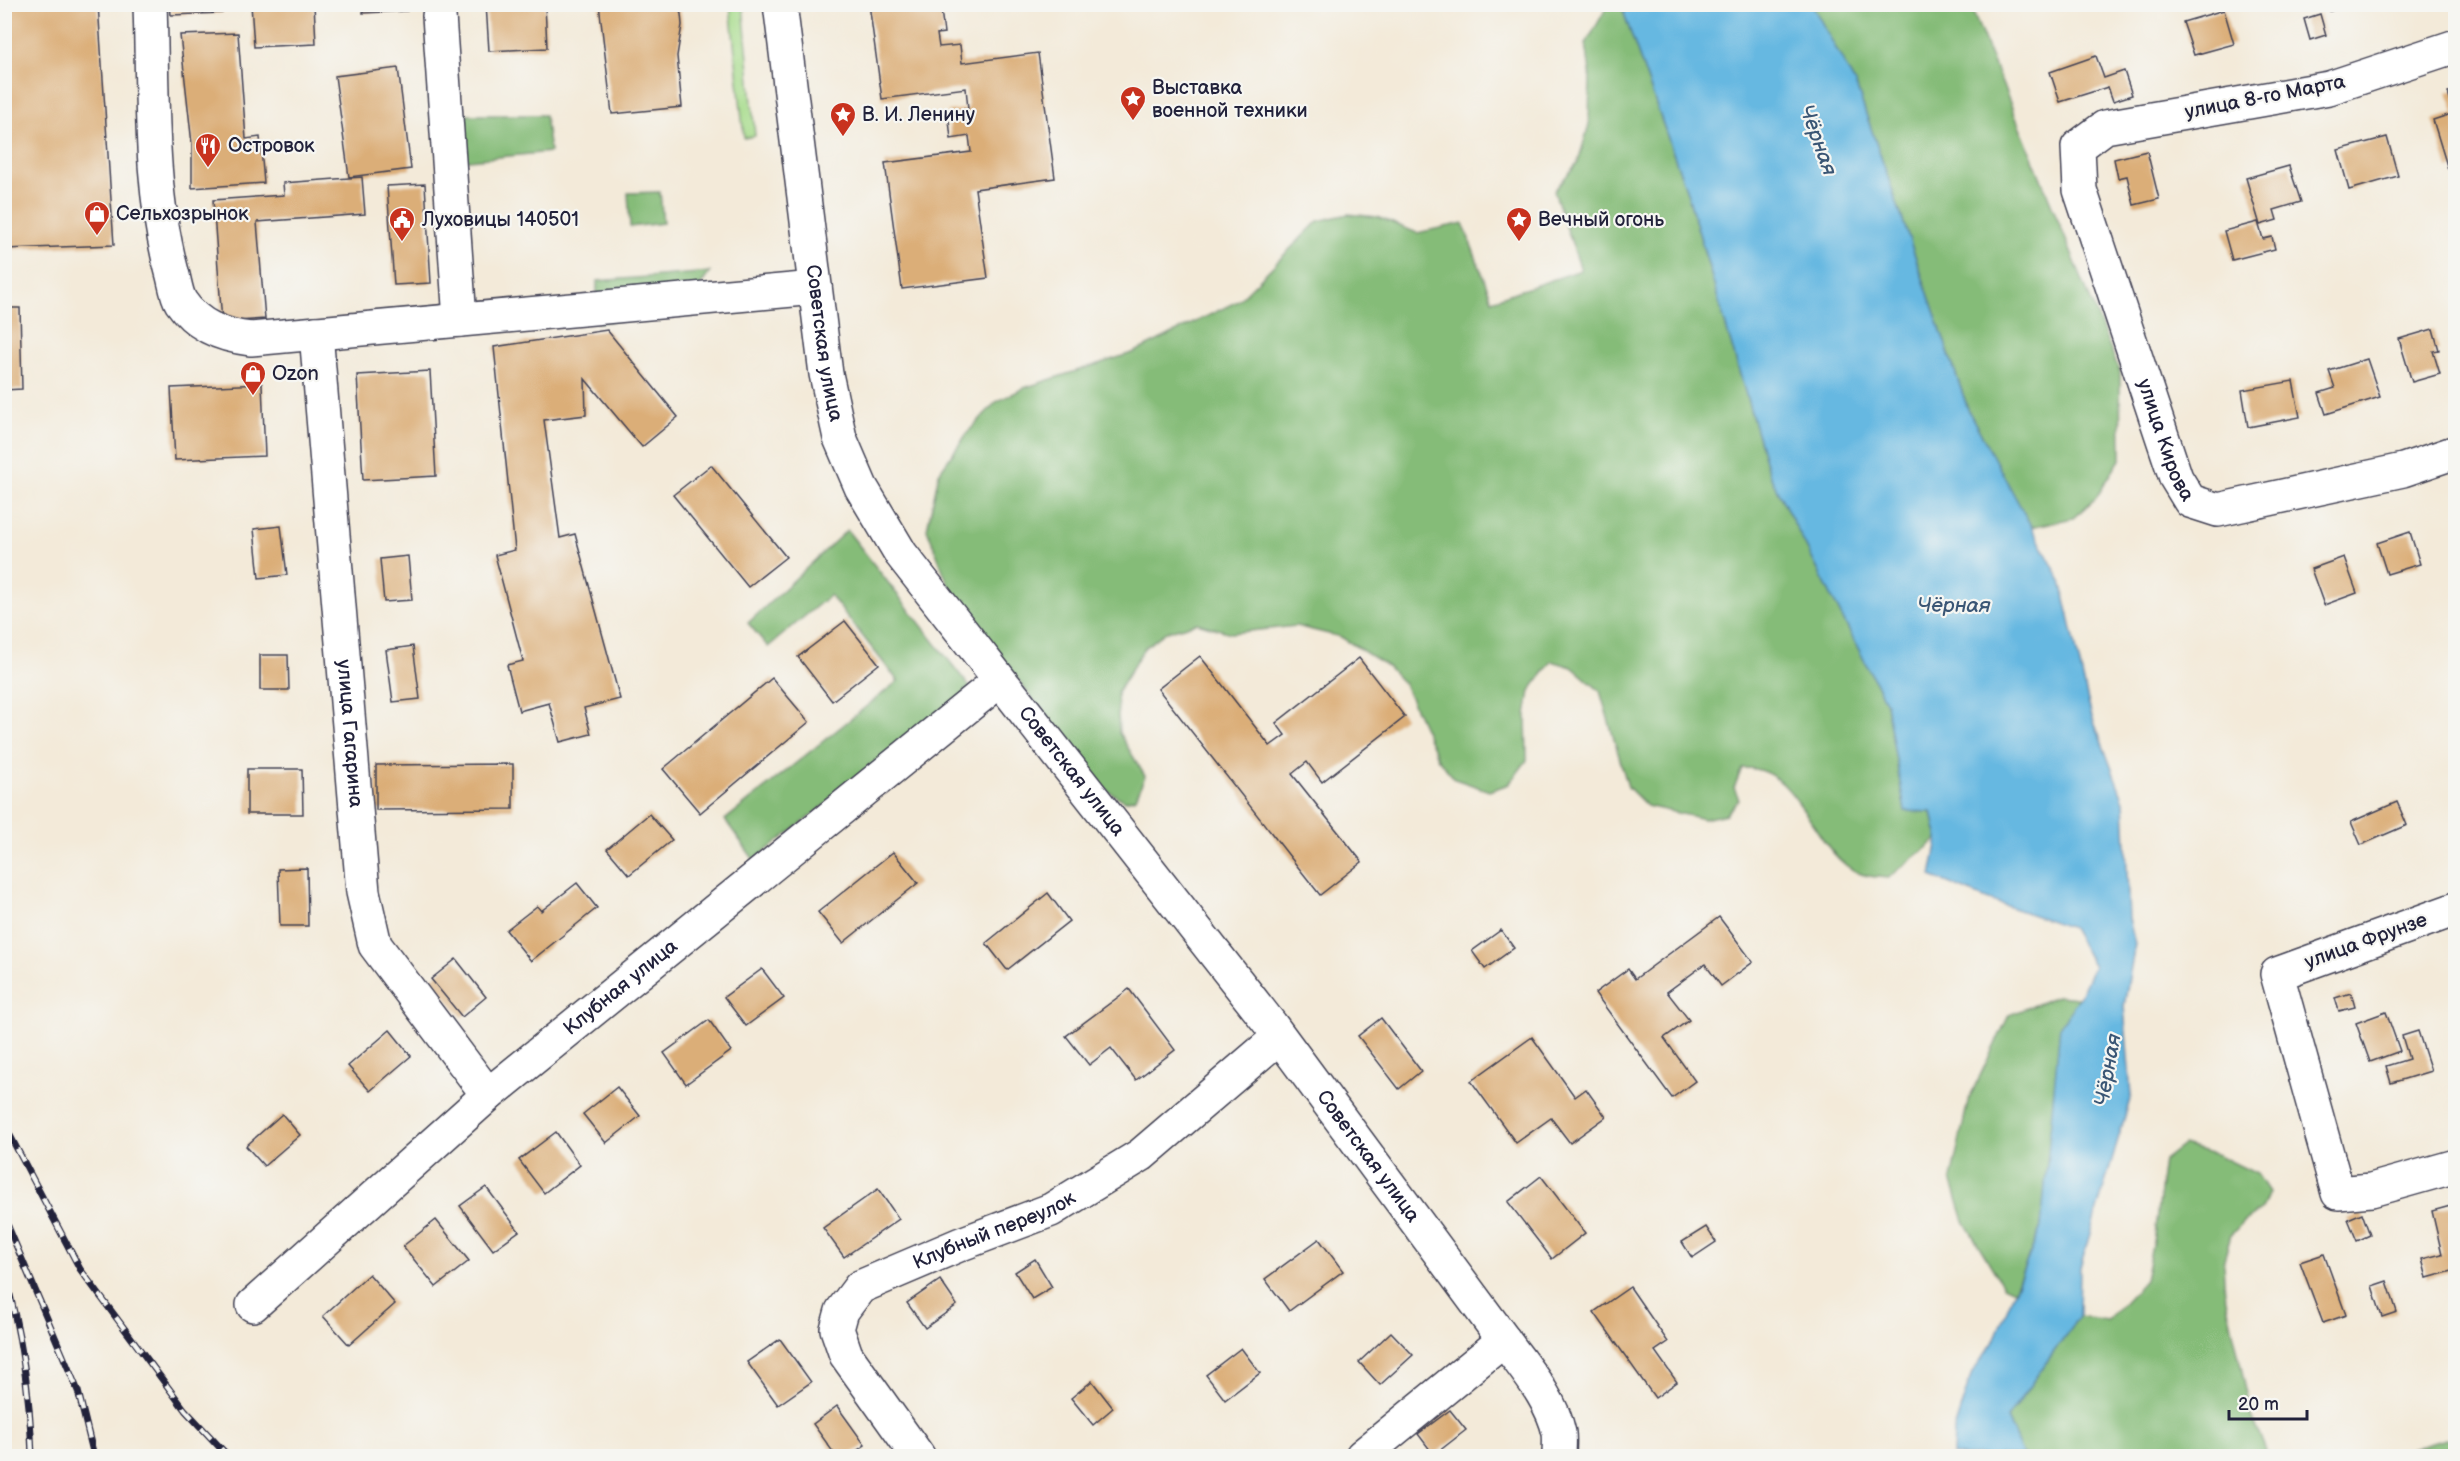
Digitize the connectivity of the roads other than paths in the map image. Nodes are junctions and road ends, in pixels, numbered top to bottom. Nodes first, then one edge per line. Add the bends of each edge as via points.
1 (150, 4) edge
2 (780, 4) edge
3 (439, 16) dead end
4 (2456, 46) edge
5 (2105, 127) joint
6 (815, 288) junction
7 (460, 320) junction
8 (316, 333) junction
9 (2456, 452) edge
10 (999, 681) junction
11 (2456, 909) edge
12 (1279, 1037) junction
13 (488, 1095) junction
14 (2456, 1166) edge
15 (253, 1305) dead end
16 (1504, 1340) junction
17 (918, 1456) edge
18 (1362, 1456) edge
19 (1560, 1456) edge

1 - 8 street via 163,240 180,300 192,316 232,337
2 - 6 street, Советская улица
3 - 7 street
4 - 5 street, улица 8-го Марта via 2328,88
5 - 9 street, улица Кирова via 2078,147 2080,190 2176,478 2190,501 2218,510 2403,470
6 - 7 street
6 - 10 street, Советская улица via 826,374 840,438 861,487 901,554
7 - 8 street
8 - 13 street, улица Гагарина via 363,892 375,945
10 - 12 street, Советская улица
10 - 13 street, Клубная улица
11 - 14 street, улица Фрунзе via 2277,974 2338,1193 2371,1190
12 - 16 street, Советская улица
12 - 17 street, Клубный переулок via 1141,1155 1051,1210 860,1287 842,1311 837,1329 846,1355
13 - 15 street, Клубная улица
16 - 18 street
16 - 19 street, Советская улица via 1552,1413 1559,1433

